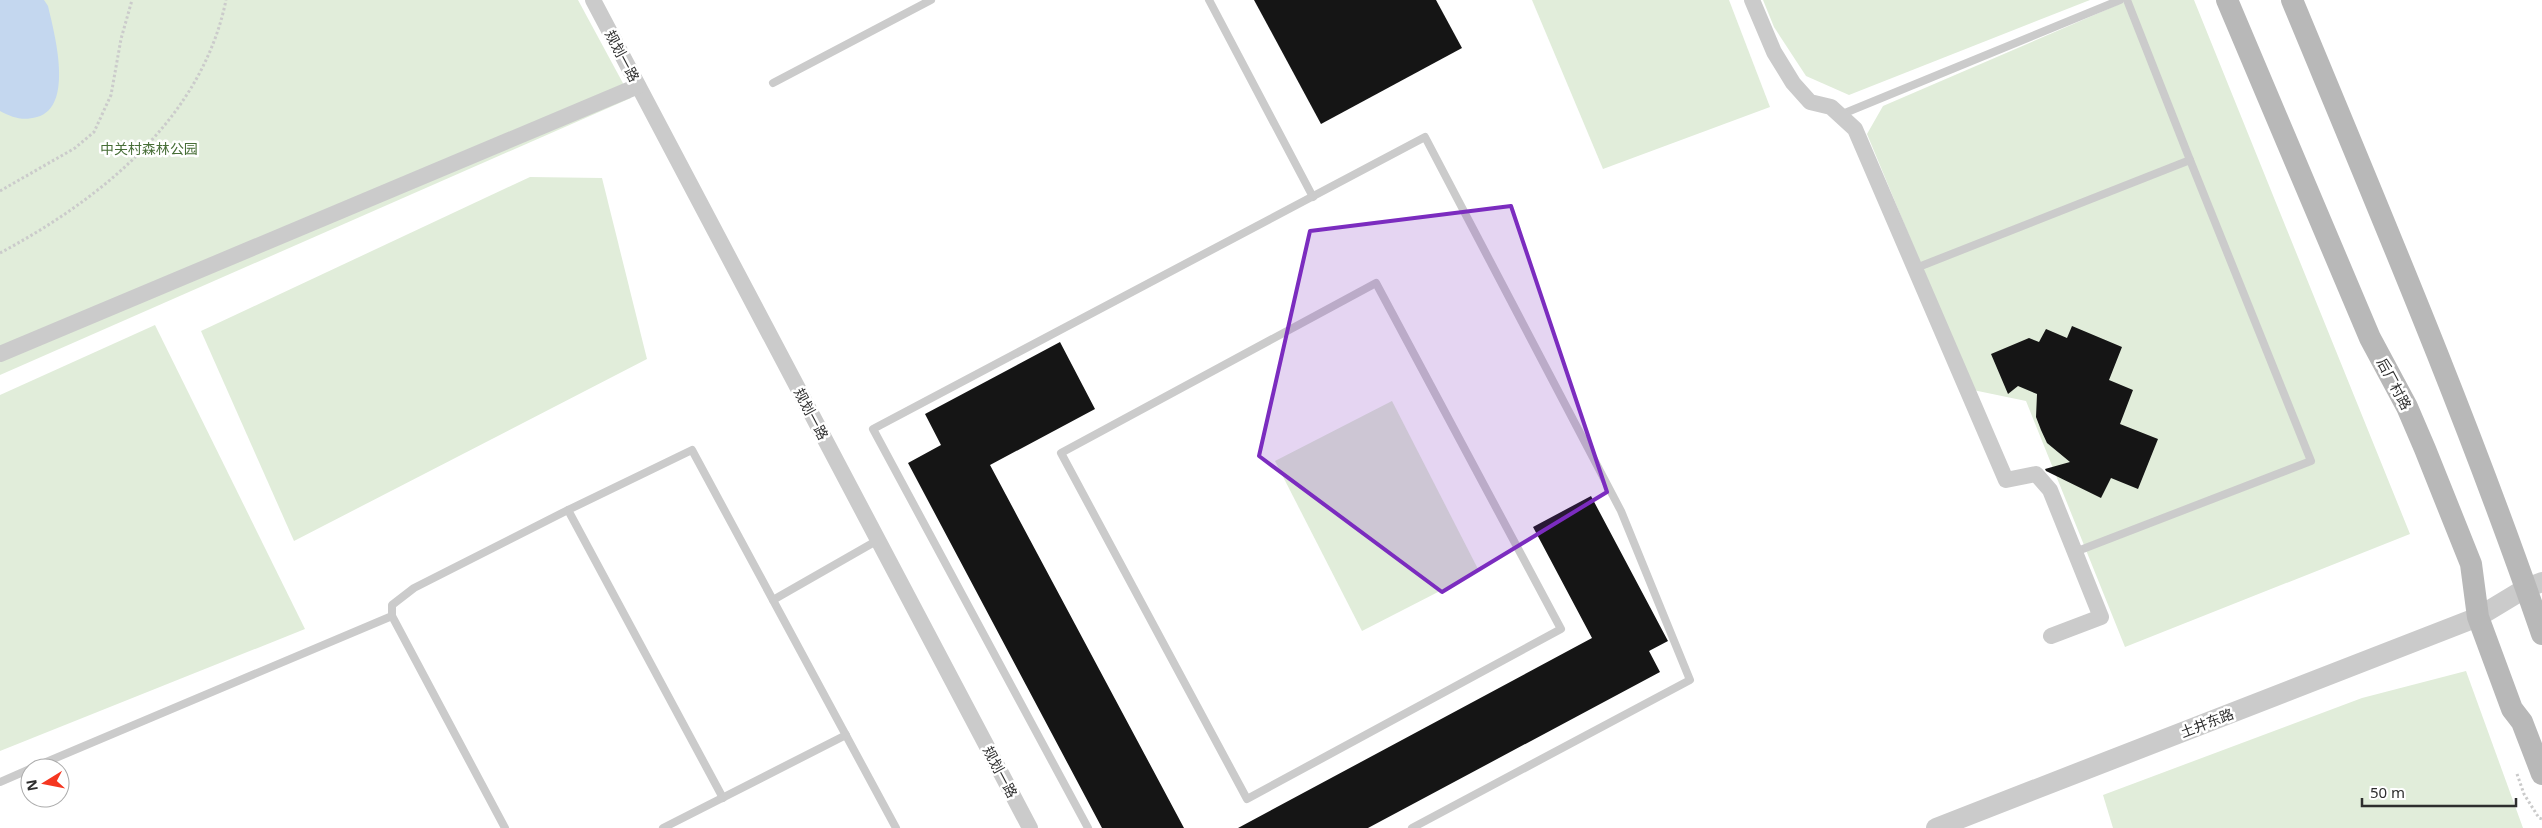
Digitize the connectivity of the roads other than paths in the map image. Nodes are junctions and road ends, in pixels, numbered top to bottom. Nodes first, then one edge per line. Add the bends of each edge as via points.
1 (593, 0) edge
2 (931, 0) edge
3 (1209, 0) edge
4 (1752, 0) edge
5 (2120, 0) edge
6 (2127, 0) edge
7 (2227, 0) edge
8 (2292, 0) edge
9 (773, 82) dead end
10 (638, 86) junction
11 (1840, 115) junction
12 (2190, 160) junction
13 (1313, 197) junction
14 (1916, 268) junction
15 (0, 354) edge
16 (568, 510) junction
17 (878, 540) junction
18 (2075, 552) junction
19 (2534, 585) edge
20 (773, 600) junction
21 (392, 616) junction
22 (2478, 617) junction
23 (2542, 634) edge
24 (2051, 636) dead end
25 (846, 735) junction
26 (55, 758) edge
27 (20, 773) edge
28 (2542, 774) edge
29 (0, 782) edge
30 (723, 798) junction
31 (1247, 798) joint
32 (1427, 824) edge
33 (505, 828) edge
34 (663, 828) edge
35 (896, 828) edge
36 (1030, 828) edge
37 (1088, 828) edge
38 (1412, 828) edge
39 (1936, 828) edge

1 - 10 street, 规划一路
2 - 9 lane
3 - 13 lane
4 - 11 street via 1774,52 1792,83 1810,102 1831,107
5 - 11 lane
6 - 12 lane
7 - 22 main road, 后厂村路 via 2370,338 2425,449 2471,564
8 - 19 main road
10 - 15 street
10 - 17 street, 规划一路
11 - 14 street via 1854,129
12 - 14 lane
12 - 18 lane via 2311,461
13 - 32 lane via 1425,137 1621,511 1690,680
13 - 37 lane via 873,429
14 - 18 street via 2006,480 2036,474 2050,490
16 - 20 lane via 692,450
16 - 21 lane via 414,588 392,604
16 - 30 lane
17 - 20 lane
17 - 36 street, 规划一路
18 - 24 street via 2101,618
19 - 22 street, 土井东路
19 - 23 main road
20 - 25 lane
21 - 26 lane
21 - 33 lane
22 - 28 main road, 后厂村路 via 2512,709 2522,722
22 - 39 street, 土井东路
25 - 30 lane
25 - 35 lane
27 - 29 lane
30 - 34 lane
31 - 31 lane via 1561,629 1376,283 1061,453
32 - 38 lane

